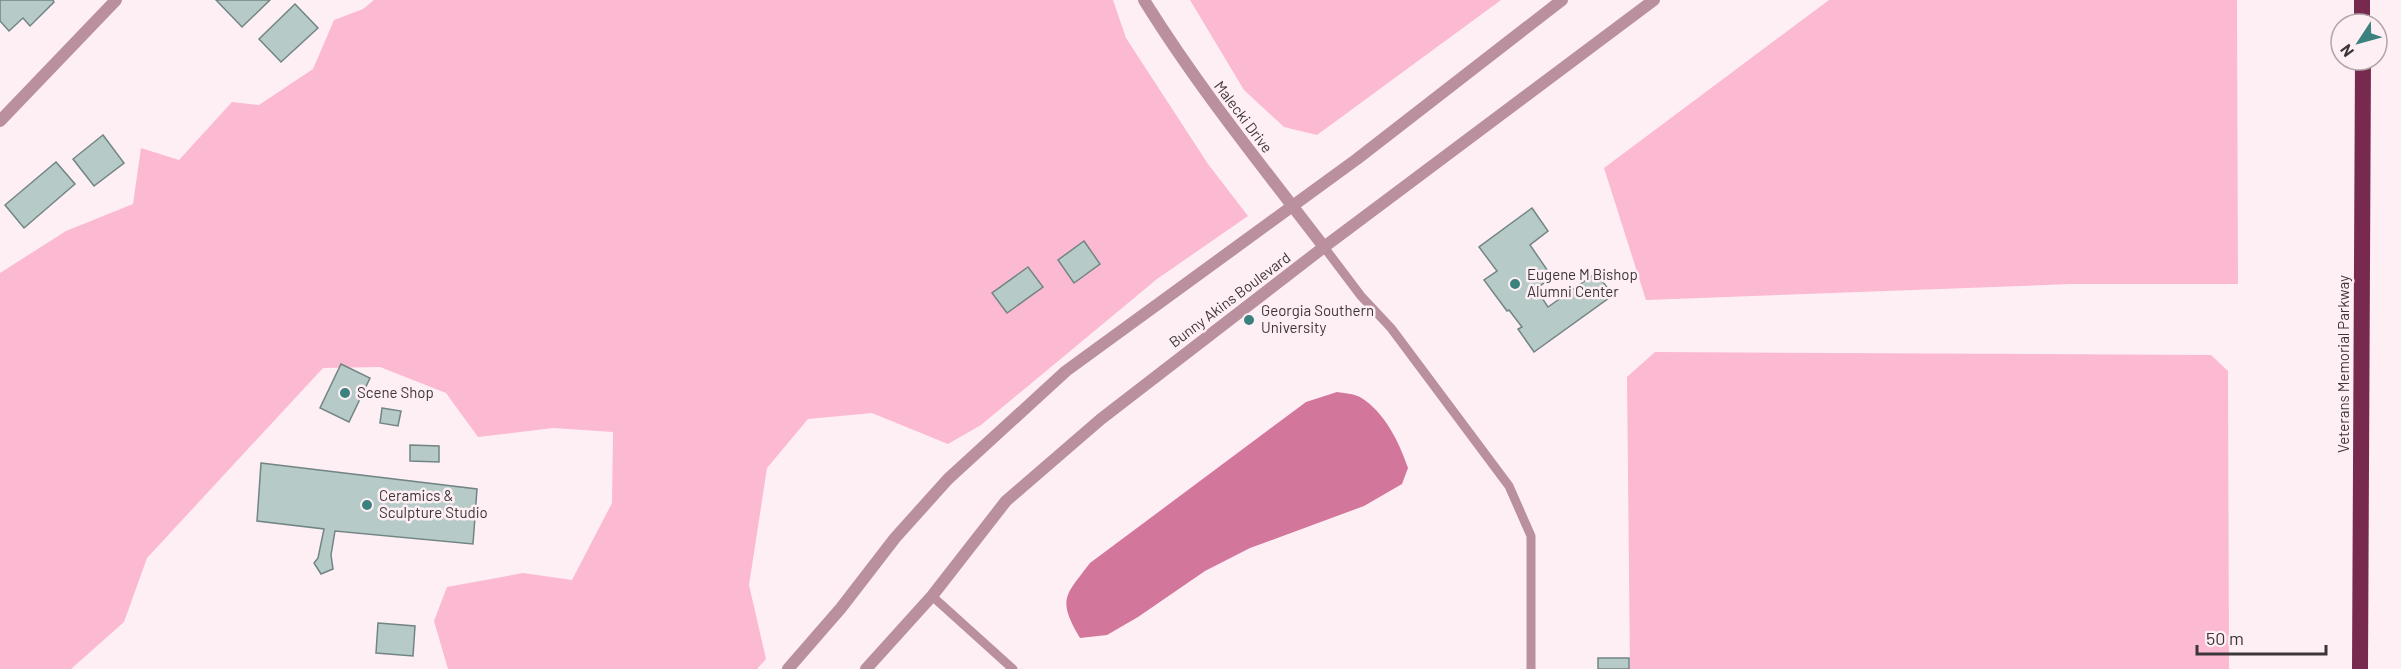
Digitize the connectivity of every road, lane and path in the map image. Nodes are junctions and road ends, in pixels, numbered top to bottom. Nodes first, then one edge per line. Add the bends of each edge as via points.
1 (116, 0) edge
2 (1144, 0) edge
3 (1562, 0) edge
4 (1654, 0) edge
5 (2363, 72) edge
6 (0, 121) edge
7 (1292, 206) junction
8 (1324, 247) junction
9 (932, 596) junction
10 (788, 669) edge
11 (866, 669) edge
12 (1013, 669) edge
13 (1531, 669) edge
14 (2360, 669) edge

1 - 6 street
2 - 7 street, Malecki Drive via 1174,48
3 - 7 street
4 - 8 street, Bunny Akins Boulevard
5 - 14 highway, Veterans Memorial Parkway
7 - 8 street, Malecki Drive
7 - 10 street via 1066,371 948,479
8 - 9 street, Bunny Akins Boulevard via 1101,418 1006,501
8 - 13 lane via 1397,336 1509,486 1532,536
9 - 11 street, Bunny Akins Boulevard
9 - 12 lane

